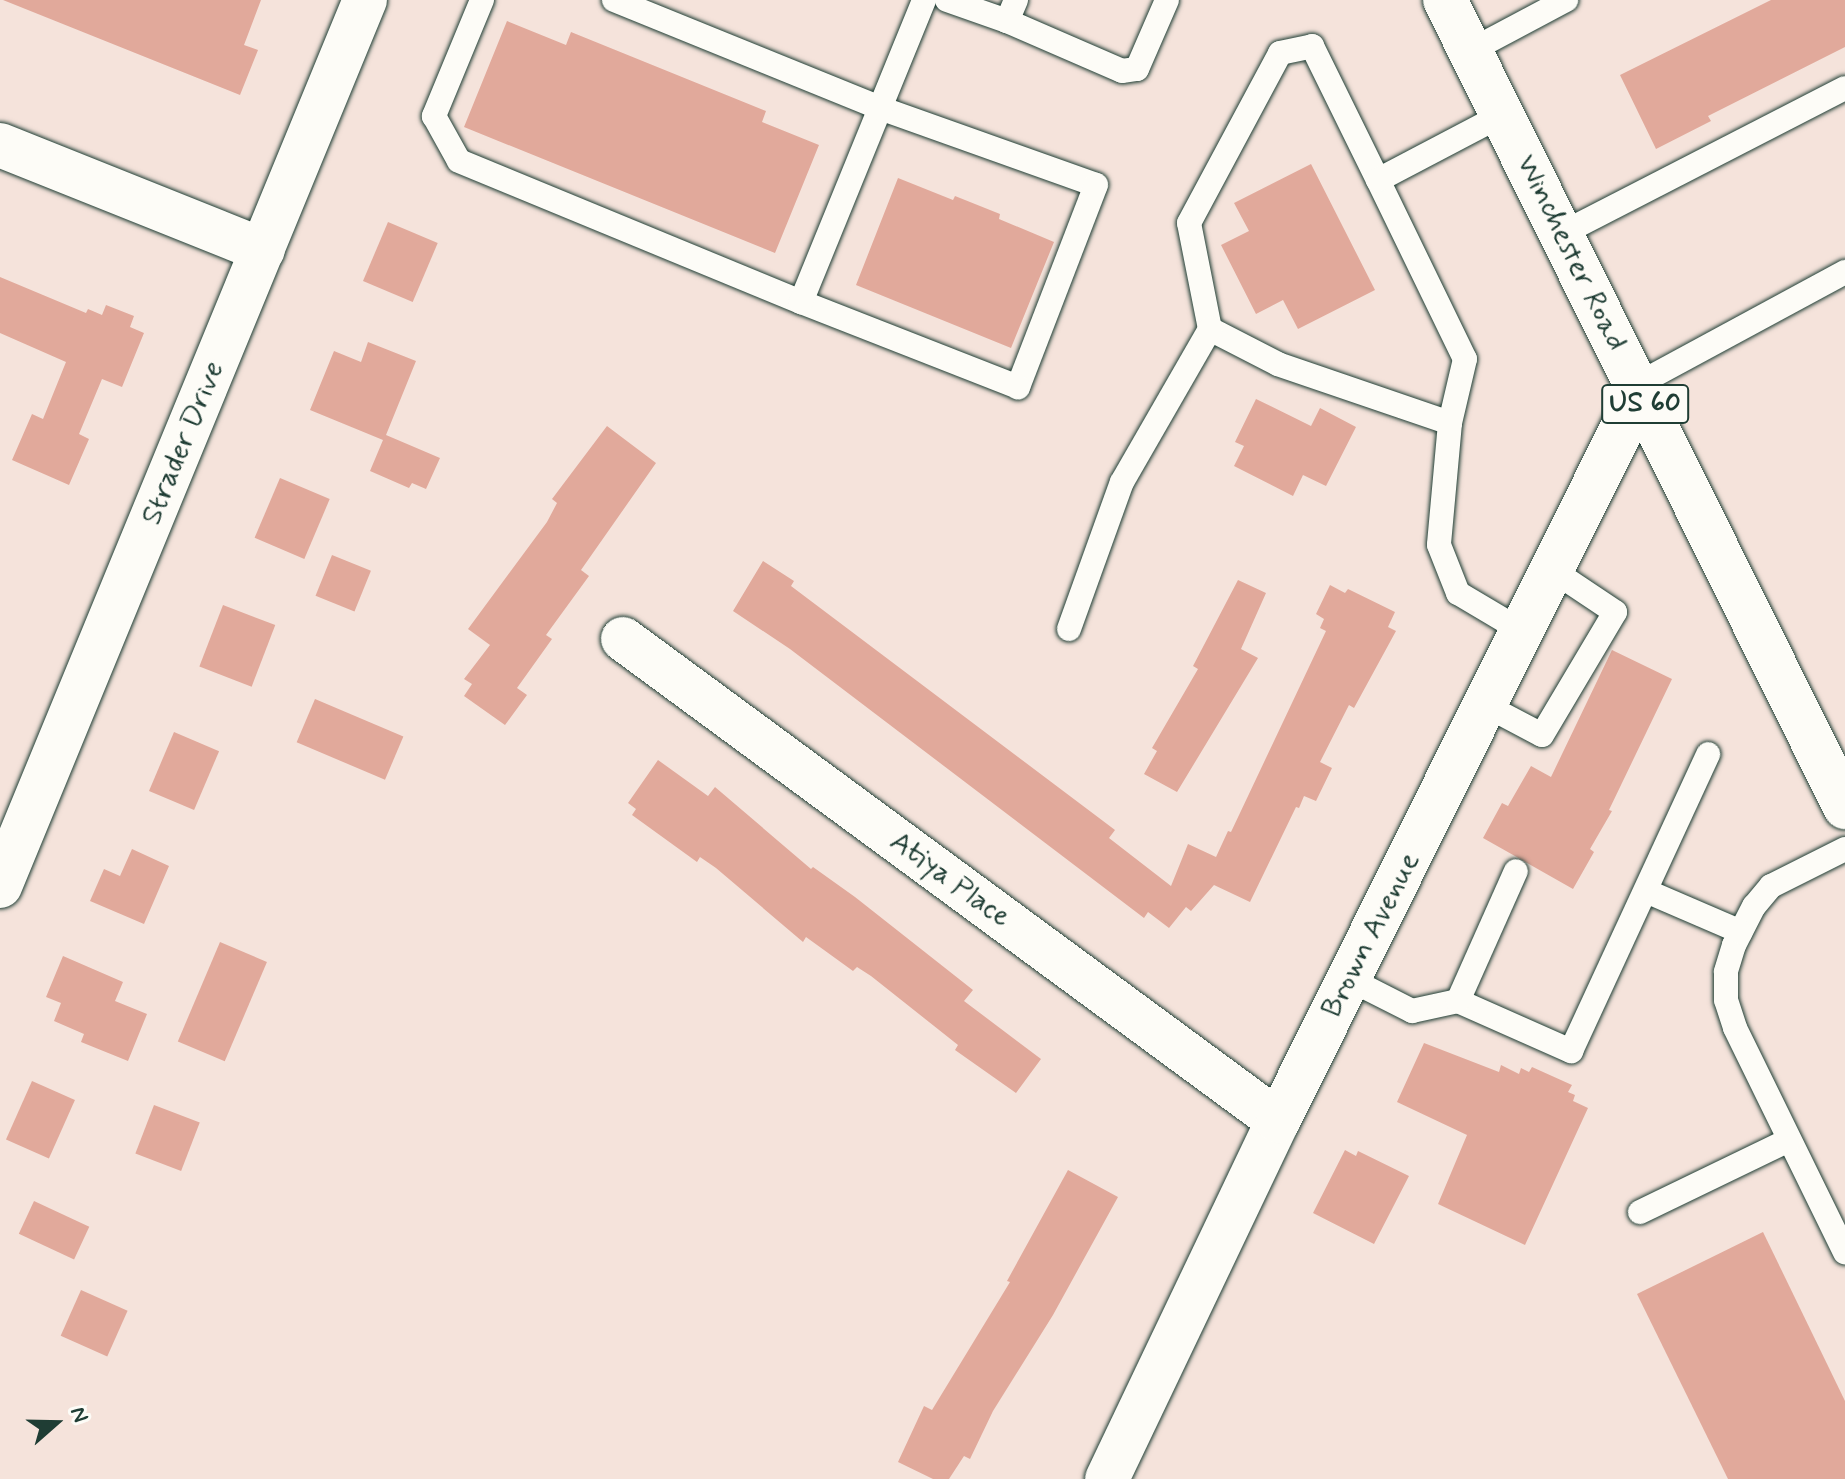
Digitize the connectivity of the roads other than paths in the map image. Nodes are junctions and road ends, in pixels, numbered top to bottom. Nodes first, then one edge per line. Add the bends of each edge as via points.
1 (365, 0) edge
2 (482, 0) edge
3 (614, 0) edge
4 (924, 0) edge
5 (947, 0) edge
6 (1167, 0) edge
7 (1445, 0) edge
8 (1566, 0) edge
9 (1011, 11) edge
10 (1470, 51) junction
11 (1845, 88) edge
12 (880, 108) junction
13 (1502, 115) junction
14 (0, 145) edge
15 (1378, 180) junction
16 (1561, 234) junction
17 (263, 250) junction
18 (1845, 272) edge
19 (801, 302) junction
20 (1210, 329) junction
21 (1638, 389) junction
22 (1450, 423) junction
23 (1552, 570) junction
24 (1069, 629) dead end
25 (1522, 631) junction
26 (623, 639) dead end
27 (1485, 705) junction
28 (1708, 754) dead end
29 (1845, 807) edge
30 (1845, 849) edge
31 (1516, 871) dead end
32 (0, 886) edge
33 (1646, 891) junction
34 (1741, 932) junction
35 (1349, 979) junction
36 (1458, 1001) junction
37 (1278, 1121) junction
38 (1789, 1140) junction
39 (1640, 1212) dead end
40 (1845, 1253) edge
41 (1107, 1479) edge

1 - 17 street, Strader Drive
2 - 19 lane via 434,116 459,161
3 - 12 lane
4 - 12 lane
5 - 9 lane
6 - 9 lane via 1137,69 1122,71
7 - 10 street, Winchester Road / US 60
8 - 10 lane
10 - 13 street, Winchester Road / US 60
11 - 16 lane
12 - 19 lane
12 - 19 lane via 1096,185 1018,387
13 - 15 lane
13 - 16 street, Winchester Road / US 60
14 - 17 street
15 - 20 lane via 1312,46 1280,53 1189,223
15 - 22 lane via 1465,359
16 - 21 street, Winchester Road / US 60
17 - 32 street, Strader Drive
18 - 21 lane
20 - 22 lane via 1278,364
20 - 24 lane via 1122,482
21 - 23 street, Brown Avenue
21 - 29 street, Winchester Road / US 60
22 - 25 lane via 1439,545 1458,593
23 - 25 street, Brown Avenue
23 - 27 lane via 1615,612 1542,735
25 - 27 street, Brown Avenue
26 - 37 street, Atiya Place
27 - 35 street, Brown Avenue
28 - 33 lane
30 - 34 lane via 1771,886
31 - 36 lane
33 - 34 lane
33 - 36 lane via 1571,1051
34 - 38 lane via 1726,972 1726,1000
35 - 36 lane via 1412,1011
35 - 37 street, Brown Avenue
37 - 41 street, Brown Avenue
38 - 39 lane
38 - 40 lane

